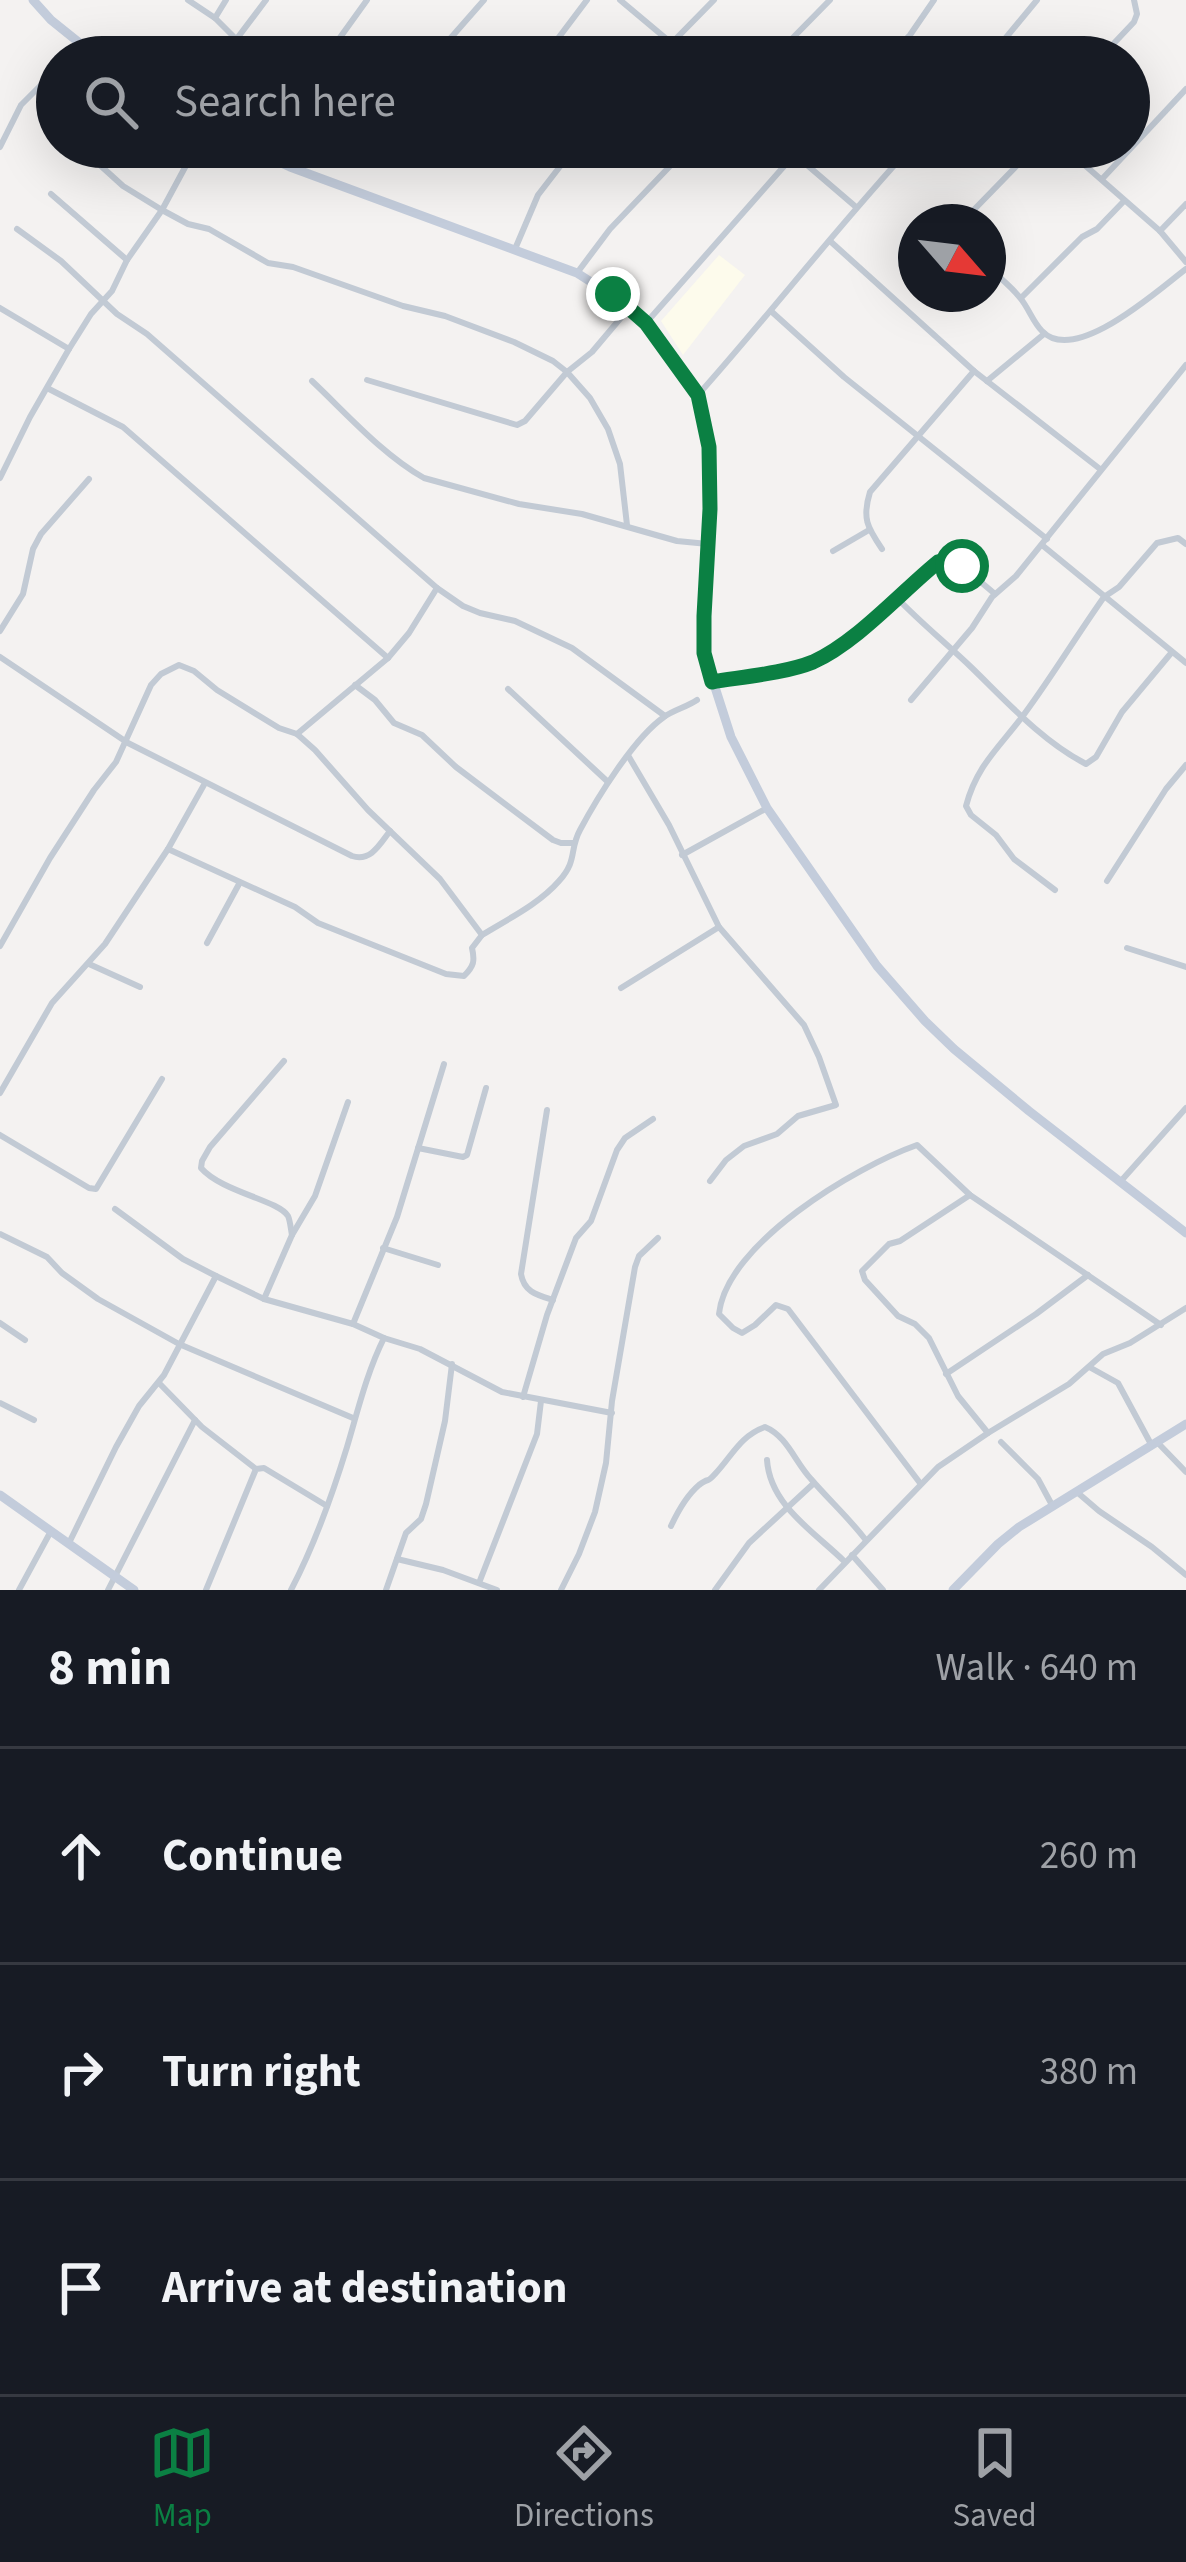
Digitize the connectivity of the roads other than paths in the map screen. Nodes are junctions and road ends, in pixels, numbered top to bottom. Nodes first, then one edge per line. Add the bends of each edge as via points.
1 (33, 0) edge
2 (188, 0) edge
3 (226, 0) edge
4 (266, 0) edge
5 (367, 0) edge
6 (484, 0) edge
7 (587, 0) edge
8 (620, 0) edge
9 (714, 0) edge
10 (830, 0) edge
11 (934, 0) edge
12 (1037, 0) edge
13 (1134, 0) edge
14 (215, 18) junction
15 (70, 36) edge
16 (233, 36) edge
17 (237, 36) edge
18 (341, 36) edge
19 (452, 36) edge
20 (560, 36) edge
21 (664, 36) edge
22 (679, 36) edge
23 (795, 36) edge
24 (909, 36) edge
25 (1007, 36) edge
26 (1121, 36) edge
27 (1186, 88) edge
28 (36, 91) edge
29 (1150, 127) edge
30 (0, 147) edge
31 (104, 168) edge
32 (185, 168) edge
33 (308, 168) edge
34 (559, 168) edge
35 (668, 168) edge
36 (783, 168) edge
37 (810, 168) edge
38 (892, 168) edge
39 (1015, 168) edge
40 (1090, 168) edge
41 (1111, 168) edge
42 (1102, 178) junction
43 (50, 194) dead end
44 (1124, 201) junction
45 (980, 204) edge
46 (1186, 204) edge
47 (856, 207) junction
48 (162, 210) junction
49 (17, 229) dead end
50 (1160, 231) junction
51 (830, 241) junction
52 (515, 249) junction
53 (127, 260) junction
54 (1186, 266) edge
55 (577, 274) junction
56 (1006, 283) edge
57 (1021, 298) junction
58 (103, 302) junction
59 (630, 307) junction
60 (0, 308) edge
61 (772, 312) junction
62 (646, 323) junction
63 (1044, 334) junction
64 (69, 349) junction
65 (1186, 365) edge
66 (974, 371) junction
67 (567, 372) junction
68 (367, 380) dead end
69 (312, 381) dead end
70 (988, 381) junction
71 (47, 388) junction
72 (698, 395) junction
73 (917, 434) junction
74 (1100, 469) junction
75 (0, 478) edge
76 (89, 479) dead end
77 (627, 525) junction
78 (869, 530) junction
79 (1044, 542) junction
80 (708, 544) junction
81 (1186, 544) edge
82 (882, 549) dead end
83 (833, 551) dead end
84 (437, 588) junction
85 (995, 594) junction
86 (1104, 597) junction
87 (897, 598) junction
88 (0, 631) edge
89 (954, 651) junction
90 (1172, 652) junction
91 (0, 657) edge
92 (388, 658) junction
93 (1186, 663) edge
94 (712, 682) junction
95 (355, 685) junction
96 (508, 689) dead end
97 (697, 700) dead end
98 (911, 700) dead end
99 (665, 716) junction
100 (1022, 717) junction
101 (297, 734) junction
102 (128, 743) junction
103 (629, 757) junction
104 (1186, 765) edge
105 (608, 782) junction
106 (205, 783) junction
107 (766, 808) junction
108 (390, 831) junction
109 (574, 843) junction
110 (168, 849) junction
111 (682, 856) junction
112 (1107, 881) dead end
113 (239, 884) junction
114 (1055, 890) dead end
115 (719, 927) junction
116 (482, 935) junction
117 (207, 943) dead end
118 (0, 946) edge
119 (1126, 948) dead end
120 (89, 964) junction
121 (1186, 967) edge
122 (140, 987) dead end
123 (621, 988) dead end
124 (284, 1061) dead end
125 (444, 1064) dead end
126 (162, 1079) dead end
127 (486, 1088) dead end
128 (0, 1093) edge
129 (348, 1102) dead end
130 (1186, 1108) edge
131 (547, 1109) dead end
132 (653, 1119) dead end
133 (0, 1135) edge
134 (418, 1148) junction
135 (710, 1181) dead end
136 (1121, 1181) junction
137 (970, 1195) junction
138 (115, 1209) dead end
139 (1186, 1233) edge
140 (0, 1234) edge
141 (292, 1235) junction
142 (658, 1238) dead end
143 (383, 1248) junction
144 (438, 1265) dead end
145 (1088, 1275) junction
146 (217, 1276) junction
147 (264, 1299) junction
148 (553, 1300) junction
149 (1186, 1307) edge
150 (0, 1323) edge
151 (353, 1324) junction
152 (1161, 1325) junction
153 (384, 1338) junction
154 (25, 1340) dead end
155 (178, 1344) junction
156 (452, 1364) junction
157 (1090, 1368) junction
158 (946, 1374) junction
159 (159, 1383) junction
160 (523, 1397) junction
161 (541, 1401) junction
162 (0, 1402) edge
163 (612, 1412) junction
164 (353, 1418) junction
165 (34, 1420) dead end
166 (195, 1420) junction
167 (1186, 1424) edge
168 (988, 1433) junction
169 (1000, 1442) dead end
170 (1155, 1445) junction
171 (767, 1460) dead end
172 (256, 1469) junction
173 (1186, 1472) edge
174 (920, 1483) junction
175 (814, 1484) junction
176 (1076, 1490) junction
177 (0, 1495) edge
178 (1052, 1505) junction
179 (328, 1507) junction
180 (789, 1509) junction
181 (671, 1526) dead end
182 (51, 1531) junction
183 (865, 1539) junction
184 (69, 1543) junction
185 (397, 1558) junction
186 (849, 1558) junction
187 (1186, 1575) edge
188 (116, 1576) junction
189 (479, 1583) junction
190 (19, 1590) edge
191 (108, 1590) edge
192 (134, 1590) edge
193 (206, 1590) edge
194 (291, 1590) edge
195 (386, 1590) edge
196 (497, 1590) edge
197 (561, 1590) edge
198 (715, 1590) edge
199 (819, 1590) edge
200 (883, 1590) edge
201 (953, 1590) edge

1 - 15 street
2 - 14 street
3 - 14 street
4 - 17 street
5 - 18 street
6 - 19 street
7 - 20 street
8 - 21 street
9 - 22 street
10 - 23 street
11 - 24 street
12 - 25 street
13 - 26 street via 1137,14
14 - 16 street
27 - 29 street
28 - 30 street
31 - 48 street
32 - 48 street
33 - 52 street
34 - 52 street
35 - 55 street
36 - 62 street
37 - 47 street
38 - 47 street
39 - 45 street
40 - 42 street
41 - 42 street
42 - 44 street
43 - 53 street
44 - 50 street
44 - 57 street
46 - 50 street
47 - 51 street
48 - 53 street
48 - 67 street via 268,262 445,316
49 - 58 street
50 - 54 street
51 - 61 street
51 - 66 street
52 - 55 street
53 - 58 street
54 - 63 street via 1088,336 1062,341
55 - 59 street
56 - 57 street
57 - 63 street
58 - 64 street
58 - 84 street
59 - 62 street
59 - 67 street
60 - 64 street
61 - 72 street
61 - 73 street
62 - 72 street
63 - 70 street
64 - 71 street
65 - 74 street
66 - 70 street
66 - 73 street
67 - 68 street via 513,425
67 - 77 street via 615,444
69 - 77 street via 424,478
70 - 74 street
71 - 75 street
71 - 92 street via 123,428
72 - 80 street via 709,447
73 - 78 street via 870,492
73 - 79 street
74 - 79 street
76 - 88 street via 41,534 23,594
77 - 80 street
78 - 82 street
78 - 83 street
79 - 85 street
79 - 86 street
80 - 94 street via 704,653
81 - 86 street via 1156,543
84 - 92 street
84 - 99 street via 480,614 572,648
85 - 87 street via 950,560
85 - 89 street
86 - 90 street
86 - 100 street
87 - 89 street
87 - 94 street via 809,664
89 - 98 street
89 - 100 street
90 - 93 street
90 - 100 street via 1086,764
91 - 102 street
92 - 95 street
94 - 107 street
95 - 101 street
95 - 109 street via 394,723 422,735 553,839
96 - 105 street
97 - 99 street
99 - 103 street
100 - 114 street via 987,757 966,806 1013,859
101 - 102 street via 179,665 151,685
101 - 108 street
102 - 106 street
102 - 118 street
103 - 105 street
103 - 111 street
104 - 112 street
105 - 109 street
106 - 108 street via 361,859
106 - 110 street
107 - 111 street
107 - 136 street via 898,992 954,1049
108 - 116 street
109 - 116 street via 571,864 551,890
110 - 113 street
110 - 120 street
111 - 115 street
113 - 116 street via 446,974 472,968 472,947
113 - 117 street
115 - 123 street
115 - 135 street via 804,1025 836,1105 744,1146
119 - 121 street
120 - 122 street
120 - 128 street via 52,1003
124 - 141 street via 210,1147 202,1168 281,1209
125 - 134 street
126 - 133 street via 95,1189
127 - 134 street via 467,1155
129 - 141 street via 315,1196
130 - 136 street
131 - 148 street via 521,1274 534,1294
132 - 148 street via 617,1150
134 - 143 street
136 - 139 street
137 - 145 street
137 - 158 street via 862,1270 898,1316 923,1330
137 - 174 street via 916,1145 886,1156 809,1201 753,1251 719,1307 723,1321 742,1333 776,1305 788,1309
138 - 146 street
140 - 155 street
141 - 147 street
142 - 163 street via 635,1267
143 - 144 street
143 - 151 street
145 - 152 street
145 - 158 street
146 - 147 street
146 - 155 street
147 - 151 street
148 - 160 street
149 - 152 street
150 - 154 street
151 - 153 street
152 - 157 street
153 - 156 street
153 - 164 street
155 - 159 street
155 - 164 street
156 - 160 street
156 - 185 street via 426,1504
157 - 168 street
157 - 170 street via 1118,1383
158 - 168 street
159 - 166 street
159 - 184 street via 139,1406
160 - 161 street
161 - 163 street
161 - 189 street via 537,1434
162 - 165 street
163 - 197 street via 595,1512
164 - 179 street
166 - 172 street
166 - 188 street
167 - 170 street
168 - 174 street
169 - 178 street
170 - 173 street
170 - 176 street
171 - 180 street
172 - 179 street
172 - 193 street
174 - 183 street
175 - 180 street
175 - 181 street via 779,1435 760,1428 687,1498
175 - 183 street
176 - 178 street
176 - 187 street
177 - 182 street
178 - 201 street
179 - 194 street
180 - 186 street
180 - 198 street via 749,1543
182 - 184 street
182 - 190 street
183 - 186 street
184 - 188 street
185 - 189 street
185 - 195 street
186 - 199 street
186 - 200 street
188 - 191 street
188 - 192 street
189 - 196 street

